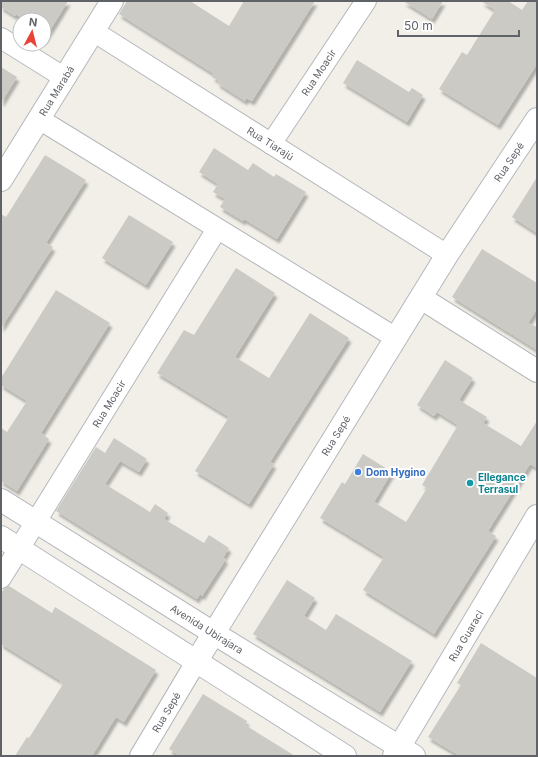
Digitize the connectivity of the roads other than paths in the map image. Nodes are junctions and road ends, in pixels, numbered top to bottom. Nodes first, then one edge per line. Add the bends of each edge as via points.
1 (112, 1) edge
2 (366, 1) edge
3 (94, 31) junction
4 (1, 38) edge
5 (65, 78) junction
6 (39, 119) junction
7 (537, 119) edge
8 (271, 144) junction
9 (1, 180) edge
10 (217, 229) junction
11 (447, 255) junction
12 (421, 298) junction
13 (396, 338) junction
14 (537, 371) edge
15 (1, 500) edge
16 (537, 516) edge
17 (35, 521) junction
18 (1, 537) edge
19 (19, 548) junction
20 (1, 578) edge
21 (215, 634) junction
22 (196, 662) junction
23 (403, 753) edge
24 (140, 756) edge
25 (345, 756) edge

1 - 3 street, Rua Marabá
2 - 8 street, Rua Moacir
3 - 5 street, Rua Marabá
3 - 8 street, Rua Tiarajú
4 - 5 street
5 - 6 street, Rua Marabá
6 - 9 street, Rua Marabá
6 - 10 street
7 - 11 street, Rua Sepé
8 - 11 street, Rua Tiarajú
10 - 13 street
10 - 17 street, Rua Moacir
11 - 12 street, Rua Sepé
12 - 13 street, Rua Sepé
12 - 14 street
13 - 21 street, Rua Sepé
15 - 17 street, Avenida Ubirajara
16 - 23 street, Rua Guaraci
17 - 19 street, Rua Moacir
17 - 21 street, Avenida Ubirajara
18 - 19 street
19 - 20 street, Rua Moacir
19 - 22 street
21 - 22 street, Rua Sepé
21 - 23 street, Avenida Ubirajara
22 - 24 street, Rua Sepé
22 - 25 street

